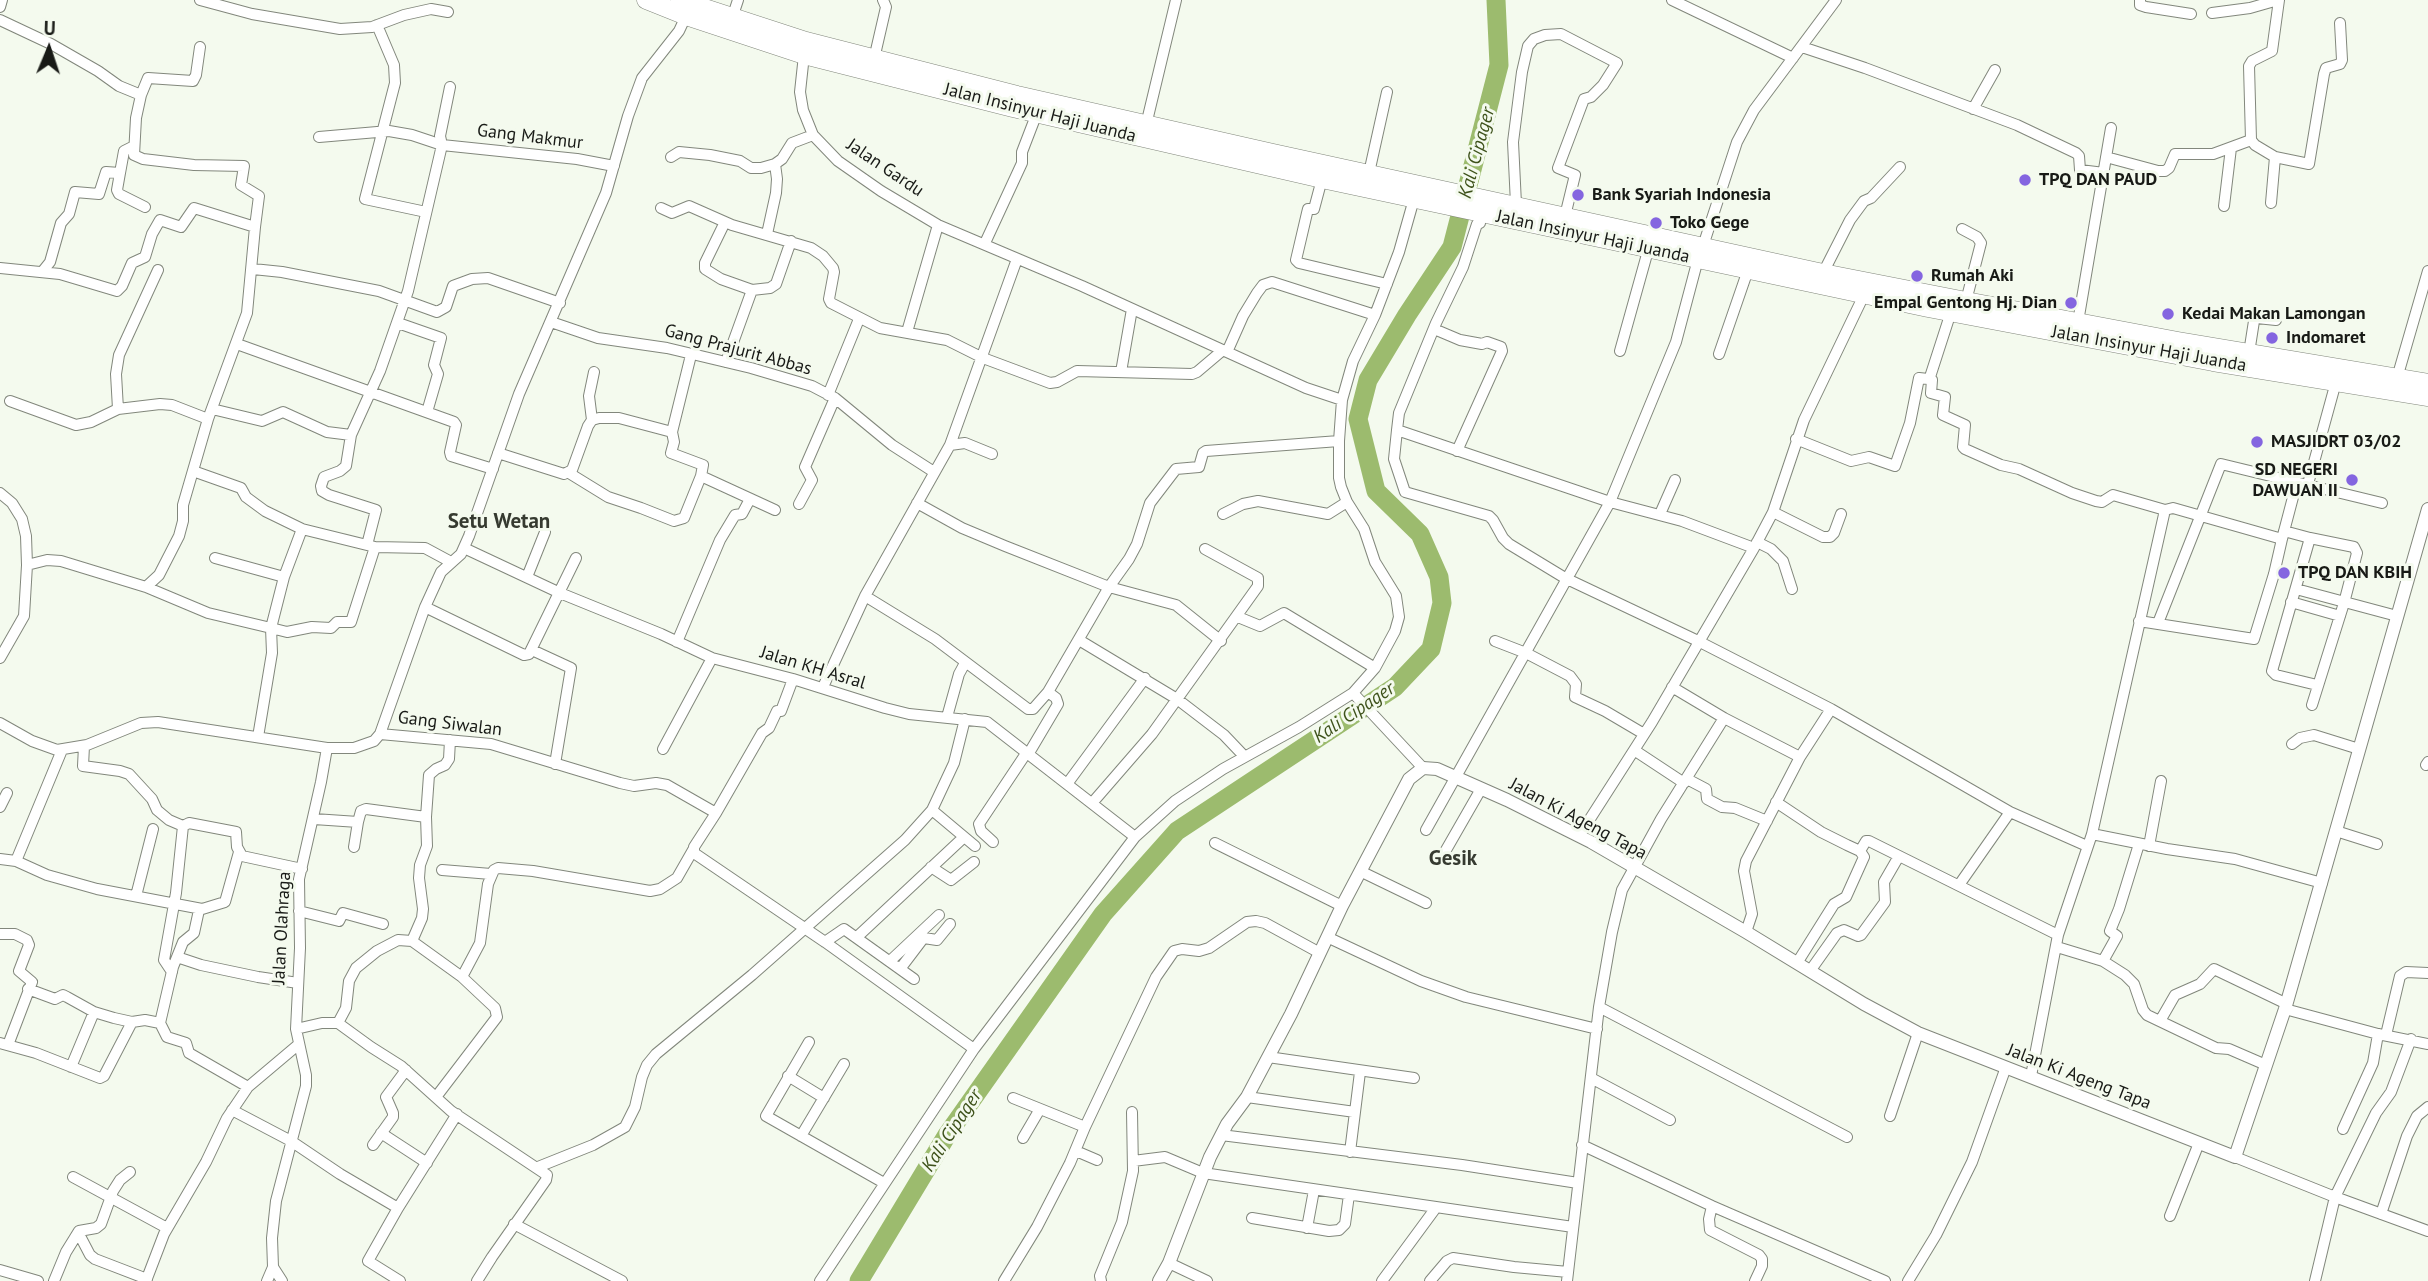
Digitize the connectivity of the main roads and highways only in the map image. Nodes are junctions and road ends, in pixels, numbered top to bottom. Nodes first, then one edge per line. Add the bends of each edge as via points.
1 (646, 0) edge
2 (683, 8) edge
3 (1015, 101) junction
4 (1272, 159) junction
5 (1442, 197) junction
6 (1486, 215) junction
7 (1700, 252) junction
8 (2177, 348) junction
9 (2214, 355) junction
10 (2428, 383) edge
11 (2428, 397) edge

1 - 2 highway, Jalan Insinyur Haji Juanda
2 - 3 highway, Jalan Insinyur Haji Juanda via 732,18
2 - 3 highway, Jalan Insinyur Haji Juanda via 804,55
3 - 4 highway, Jalan Insinyur Haji Juanda via 1146,125
3 - 4 highway, Jalan Insinyur Haji Juanda via 1037,113
4 - 5 highway, Jalan Insinyur Haji Juanda via 1368,173
4 - 5 highway, Jalan Insinyur Haji Juanda via 1322,179 1415,199
5 - 6 highway, Jalan Insinyur Haji Juanda
6 - 7 highway, Jalan Insinyur Haji Juanda via 1649,247
6 - 7 highway, Jalan Insinyur Haji Juanda via 1516,204
7 - 8 highway, Jalan Insinyur Haji Juanda via 2078,322
7 - 8 highway, Jalan Insinyur Haji Juanda via 1748,270 1864,295
8 - 9 highway, Jalan Insinyur Haji Juanda
9 - 10 highway, Jalan Insinyur Haji Juanda via 2249,353
9 - 11 highway, Jalan Insinyur Haji Juanda

